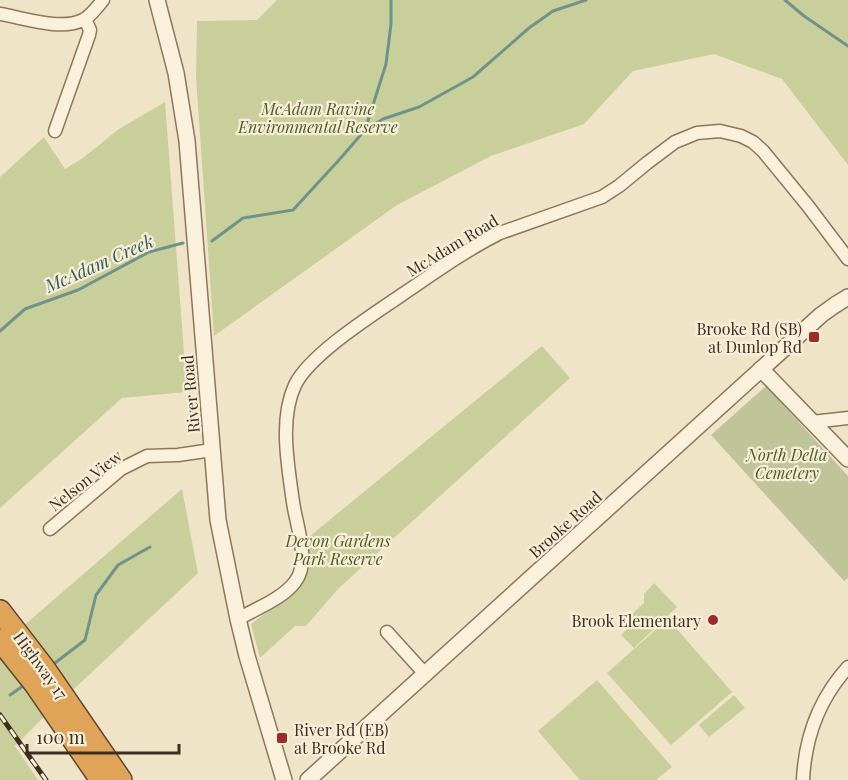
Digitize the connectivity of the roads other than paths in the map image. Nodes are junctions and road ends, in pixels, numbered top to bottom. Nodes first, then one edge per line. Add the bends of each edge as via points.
1 (104, 0) edge
2 (158, 0) edge
3 (0, 14) edge
4 (86, 19) junction
5 (55, 131) dead end
6 (848, 259) edge
7 (848, 297) edge
8 (761, 369) junction
9 (848, 418) edge
10 (812, 422) junction
11 (212, 450) junction
12 (848, 459) edge
13 (50, 529) dead end
14 (0, 611) edge
15 (238, 619) junction
16 (387, 632) dead end
17 (0, 640) edge
18 (32, 665) junction
19 (848, 667) edge
20 (426, 675) junction
21 (48, 688) junction
22 (101, 780) edge
23 (121, 780) edge
24 (284, 780) edge
25 (308, 780) edge
26 (802, 780) edge

1 - 4 street
2 - 11 street, River Road via 187,141
3 - 4 street via 67,25
4 - 5 street via 89,35
6 - 15 street, McAdam Road via 763,151 741,136 720,131 697,133 675,142 602,197 490,238 364,320 305,370 296,383 286,430 302,567 288,590
7 - 8 street, Brooke Road via 828,309
8 - 10 street
8 - 20 street, Brooke Road
9 - 10 street
10 - 12 street
11 - 13 street, Nelson View via 147,456 122,469
11 - 15 street, River Road via 218,520
14 - 18 highway, Highway 17
15 - 24 street, River Road
16 - 20 street
17 - 18 highway, Highway 17
18 - 21 highway, Highway 17
19 - 26 street via 815,718
20 - 25 street, Brooke Road
21 - 22 highway, Highway 17
21 - 23 highway, Highway 17

